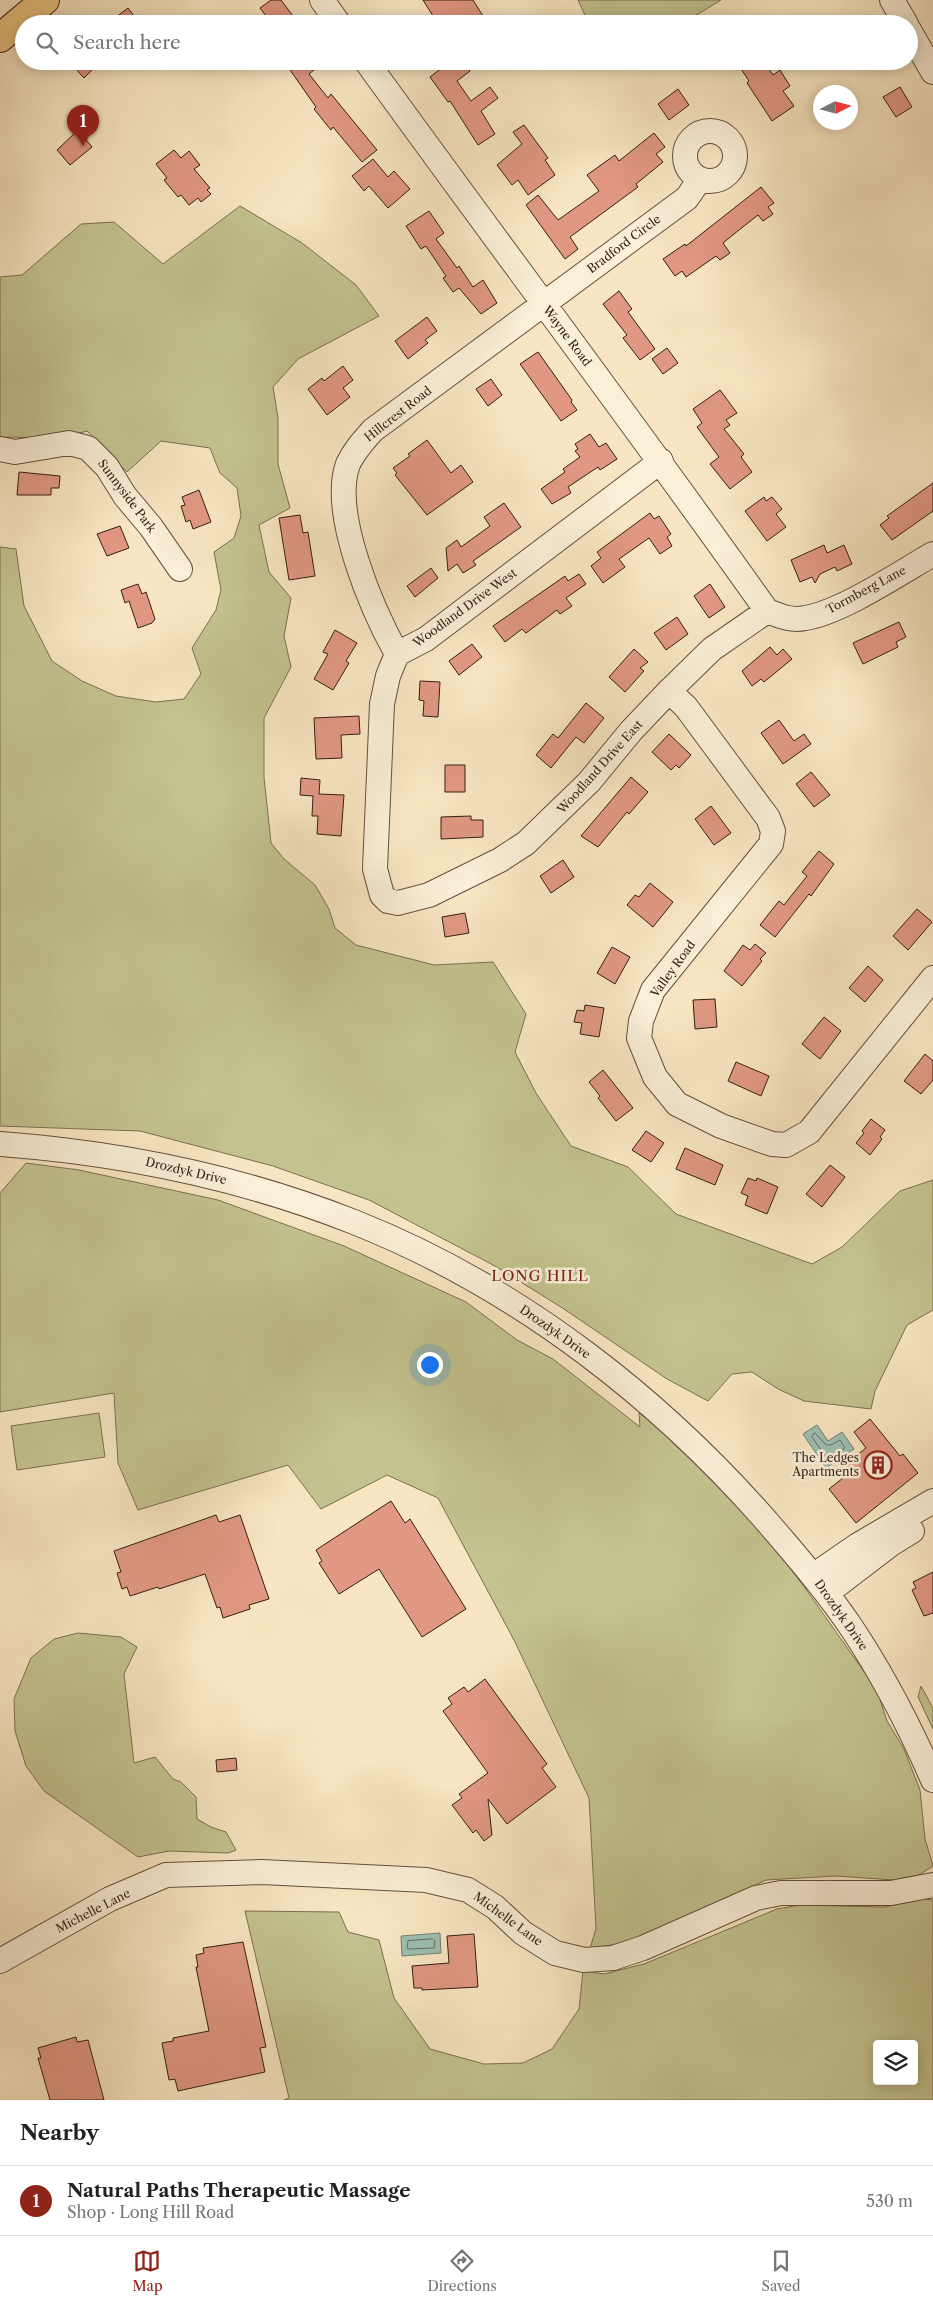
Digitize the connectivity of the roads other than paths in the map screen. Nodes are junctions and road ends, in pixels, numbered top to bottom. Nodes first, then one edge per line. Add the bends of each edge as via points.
1 (45, 0) edge
2 (322, 0) edge
3 (892, 0) edge
4 (27, 15) edge
5 (333, 15) edge
6 (901, 15) edge
7 (15, 25) edge
8 (0, 38) edge
9 (918, 46) edge
10 (373, 70) edge
11 (933, 72) edge
12 (700, 179) dead end
13 (543, 305) junction
14 (0, 450) edge
15 (661, 461) junction
16 (933, 554) edge
17 (180, 569) dead end
18 (767, 611) junction
19 (397, 654) junction
20 (669, 691) junction
21 (933, 978) edge
22 (0, 1144) edge
23 (933, 1501) edge
24 (933, 1518) edge
25 (820, 1584) junction
26 (933, 1780) edge
27 (933, 1885) edge
28 (0, 1961) edge

1 - 4 main road
2 - 5 street
3 - 6 street
7 - 8 main road
9 - 11 street
10 - 13 street, Wayne Road
12 - 13 street, Bradford Circle via 687,198
13 - 15 street, Wayne Road
13 - 19 street, Hillcrest Road via 373,430 359,445 348,465 344,486 350,540 381,625
14 - 17 street, Sunnyside Park via 15,452 69,443 88,448 107,467 124,496 151,527
15 - 18 street, Wayne Road
15 - 19 street, Woodland Drive West via 426,639
16 - 18 street, Tormberg Lane via 829,611 786,619
18 - 20 street, Woodland Drive East via 712,649
19 - 20 street, Woodland Drive East via 382,704 375,869 382,895 388,901 398,903 429,895 500,860 526,843 589,782
20 - 21 street, Valley Road via 686,707 768,818 773,831 771,844 654,990 641,1021 639,1038 644,1054 655,1077 676,1104 721,1126 772,1144 786,1145 809,1132
22 - 25 street, Drozdyk Drive via 128,1158 215,1177 355,1222 438,1262 525,1310 602,1366 685,1434 750,1501
23 - 25 street via 853,1548
24 - 25 street
25 - 26 street, Drozdyk Drive via 852,1628 887,1686
27 - 28 street, Michelle Lane via 891,1893 781,1893 756,1898 642,1948 613,1958 584,1960 555,1953 523,1933 495,1907 468,1890 426,1880 262,1872 166,1875 110,1899

